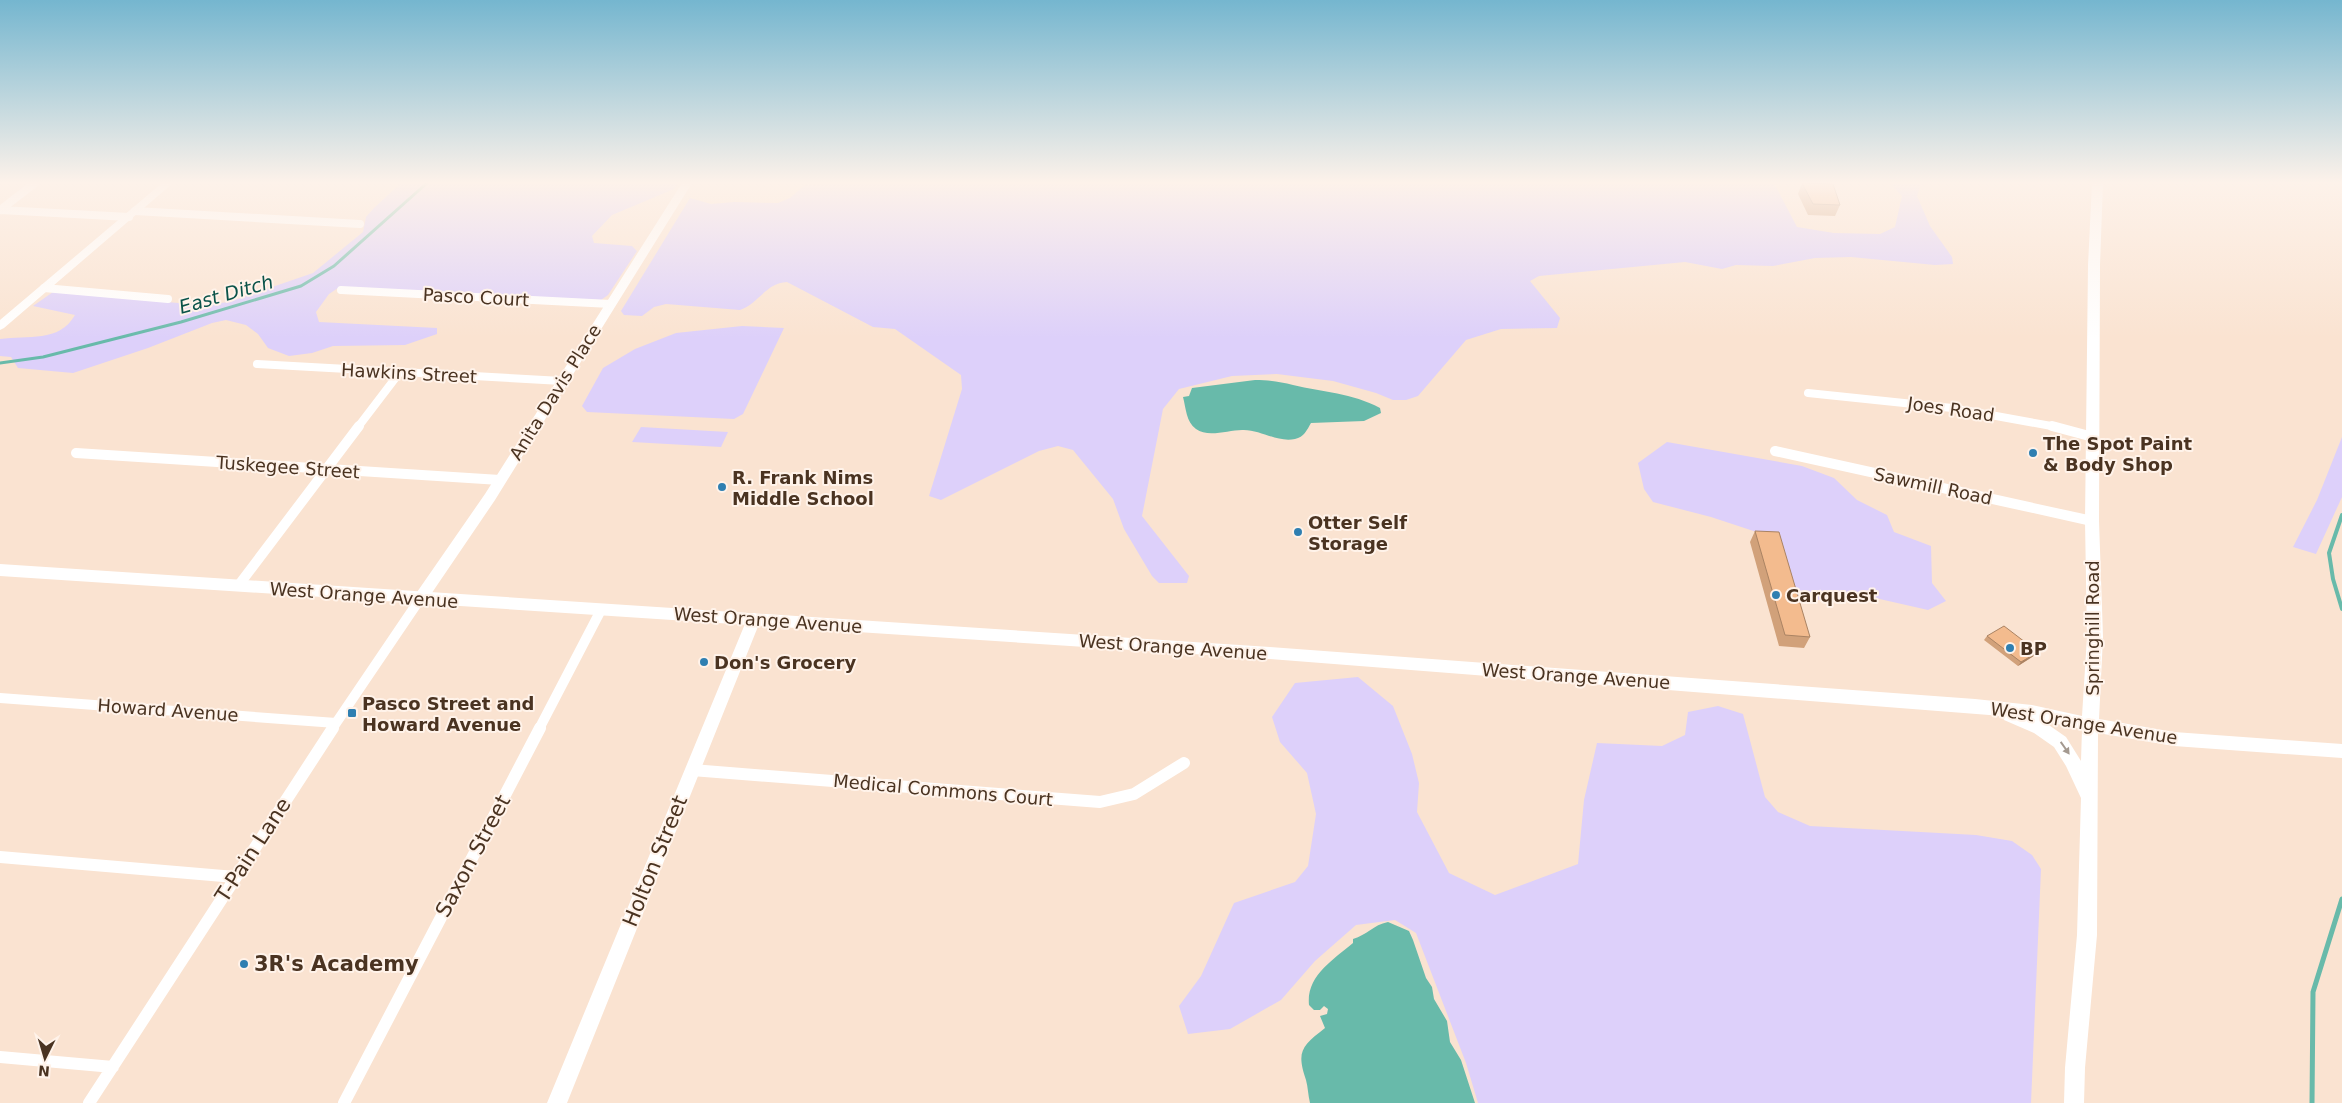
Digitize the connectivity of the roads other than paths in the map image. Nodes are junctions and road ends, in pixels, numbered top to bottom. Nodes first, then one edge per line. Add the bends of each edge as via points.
1 (108, 234) edge
2 (655, 234) edge
3 (2097, 234) edge
4 (44, 288) junction
5 (341, 290) dead end
6 (168, 299) dead end
7 (611, 304) junction
8 (0, 326) edge
9 (257, 364) dead end
10 (400, 372) junction
11 (562, 381) junction
12 (1808, 393) dead end
13 (2093, 437) junction
14 (1775, 451) dead end
15 (76, 453) dead end
16 (326, 469) junction
17 (500, 480) junction
18 (2092, 521) junction
19 (0, 570) edge
20 (238, 586) junction
21 (420, 598) junction
22 (601, 610) junction
23 (754, 620) junction
24 (0, 698) edge
25 (1975, 706) junction
26 (336, 723) junction
27 (2090, 724) junction
28 (2340, 750) edge
29 (1184, 763) dead end
30 (692, 770) junction
31 (2089, 800) junction
32 (0, 857) edge
33 (236, 877) junction
34 (0, 1057) edge
35 (113, 1067) junction
36 (89, 1103) edge
37 (344, 1103) edge
38 (556, 1103) edge
39 (2074, 1103) edge

1 - 4 street
2 - 7 street, Anita Davis Place
3 - 13 main road, Springhill Road
4 - 6 street
4 - 8 street
5 - 7 street, Pasco Court
7 - 11 street, Anita Davis Place
9 - 10 street, Hawkins Street
10 - 11 street, Hawkins Street
10 - 16 street
11 - 17 street, Anita Davis Place
12 - 13 street, Joes Road via 2032,420
13 - 18 main road, Springhill Road
14 - 18 street, Sawmill Road
15 - 16 street, Tuskegee Street
16 - 17 street, Tuskegee Street
16 - 20 street
17 - 21 street, Anita Davis Place
18 - 27 main road, Springhill Road via 2094,638
19 - 20 main road, West Orange Avenue
20 - 21 main road, West Orange Avenue
21 - 22 main road, West Orange Avenue
21 - 26 street, T-Pain Lane
22 - 23 main road, West Orange Avenue
22 - 37 street, Saxon Street
23 - 25 main road, West Orange Avenue via 1270,653
23 - 30 street, Holton Street
24 - 26 street, Howard Avenue
25 - 27 main road, West Orange Avenue via 2032,712
25 -> 31 main road via 2025,721 2060,740 2073,760
26 - 33 street, T-Pain Lane
27 - 28 main road, West Orange Avenue via 2174,739
27 - 31 main road, Springhill Road
29 - 30 street, Medical Commons Court via 1148,788 1125,798 1100,802
30 - 38 street, Holton Street
31 - 39 main road, Springhill Road via 2087,935
32 - 33 street
33 - 35 street, T-Pain Lane
34 - 35 street
35 - 36 street, T-Pain Lane

